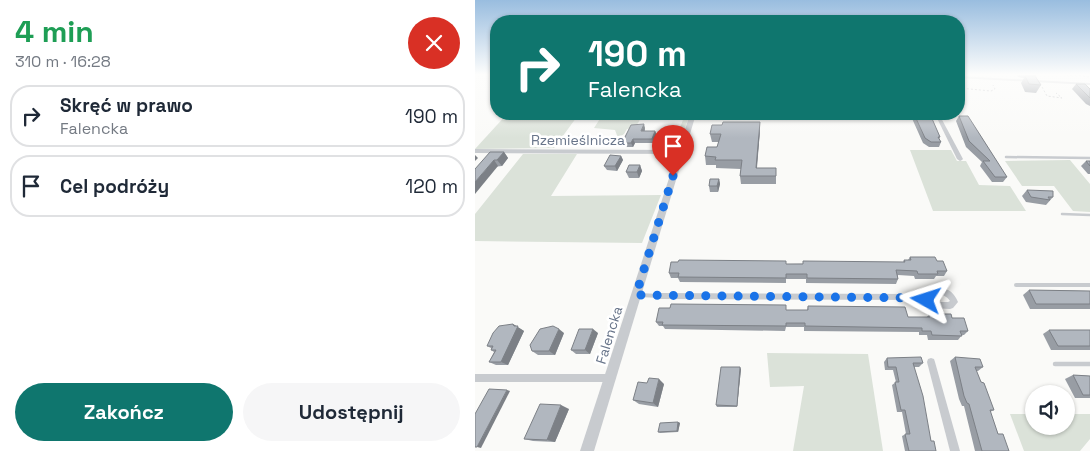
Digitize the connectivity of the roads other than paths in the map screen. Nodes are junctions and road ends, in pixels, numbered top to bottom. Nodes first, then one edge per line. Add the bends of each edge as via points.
1 (691, 120) edge
2 (940, 120) edge
3 (475, 151) edge
4 (492, 151) junction
5 (681, 152) junction
6 (1006, 157) dead end
7 (1090, 158) edge
8 (485, 159) edge
9 (960, 159) dead end
10 (1062, 214) dead end
11 (1090, 215) edge
12 (1016, 285) dead end
13 (1090, 285) edge
14 (636, 295) junction
15 (660, 296) joint
16 (925, 298) dead end
17 (931, 362) dead end
18 (1055, 364) dead end
19 (1090, 364) edge
20 (475, 378) edge
21 (610, 378) junction
22 (587, 451) edge
23 (955, 451) edge

1 - 5 street, Falencka
2 - 9 street
3 - 4 street, Rzemieślnicza
4 - 5 street, Rzemieślnicza
4 - 8 street
5 - 14 street, Falencka
6 - 7 lane
10 - 11 lane
12 - 13 lane
14 - 15 lane
14 - 21 street, Falencka
15 - 16 street
17 - 23 street
18 - 19 lane
20 - 21 street
21 - 22 street, Falencka

